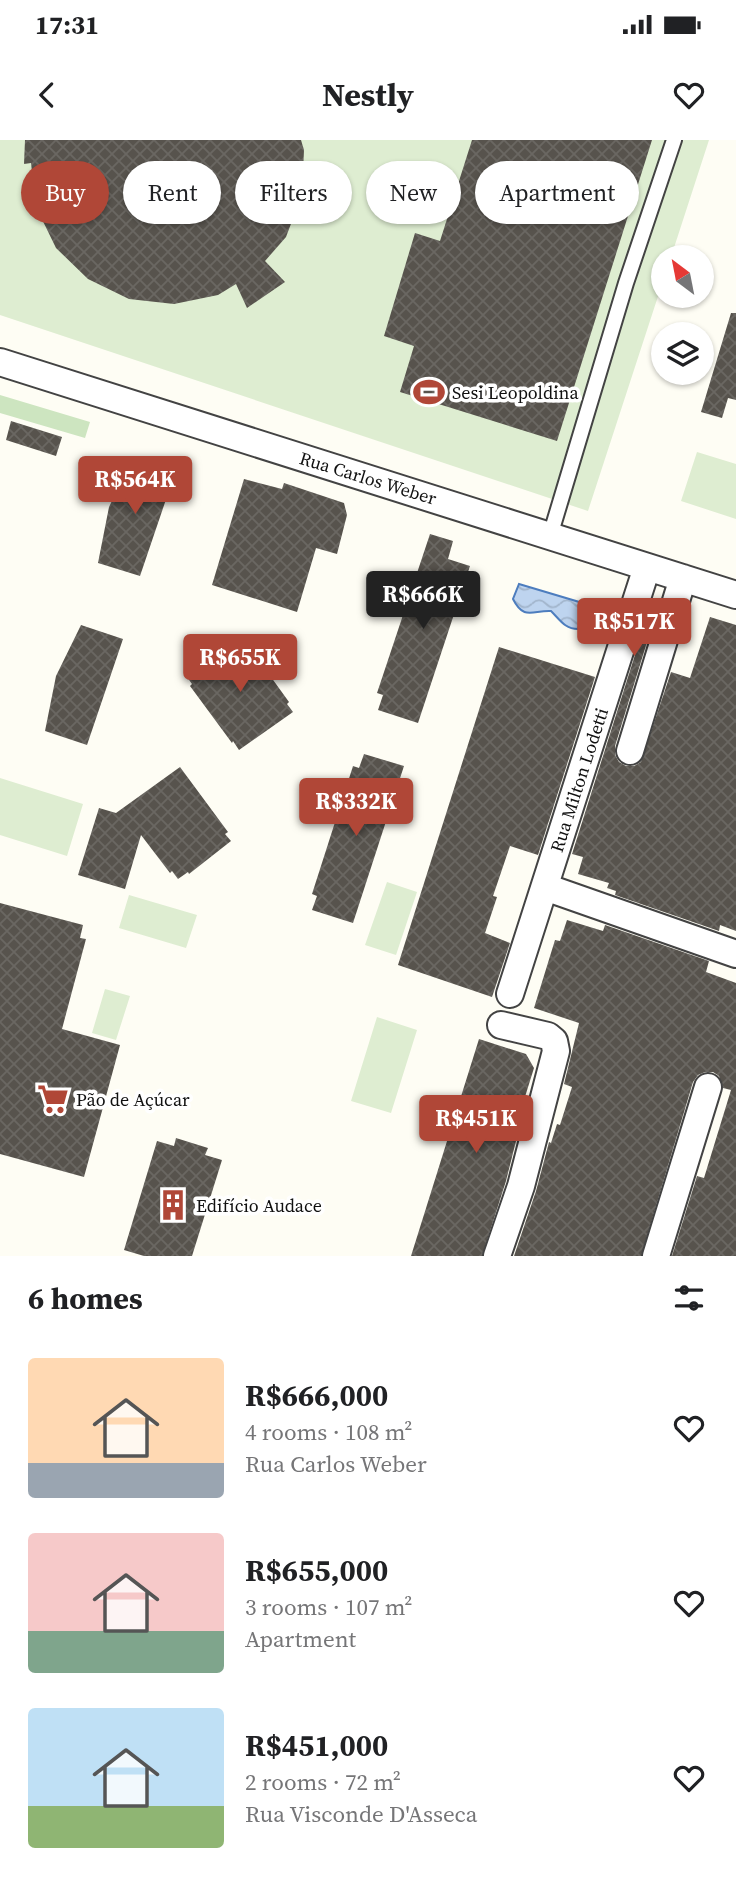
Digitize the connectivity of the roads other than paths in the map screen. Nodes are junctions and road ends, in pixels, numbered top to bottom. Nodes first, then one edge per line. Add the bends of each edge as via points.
1 (674, 140) edge
2 (0, 362) edge
3 (550, 536) junction
4 (647, 567) junction
5 (682, 578) junction
6 (736, 595) edge
7 (630, 751) dead end
8 (545, 887) junction
9 (736, 954) edge
10 (510, 994) dead end
11 (501, 1024) dead end
12 (708, 1087) dead end
13 (497, 1256) edge
14 (656, 1256) edge

1 - 3 lane
2 - 3 street, Rua Carlos Weber
3 - 4 street, Rua Carlos Weber
4 - 5 street, Rua Carlos Weber
4 - 8 street, Rua Milton Lodetti
5 - 6 street, Rua Carlos Weber
5 - 7 street
8 - 9 street
8 - 10 street, Rua Milton Lodetti
11 - 13 street via 548,1037 556,1051
12 - 14 street

